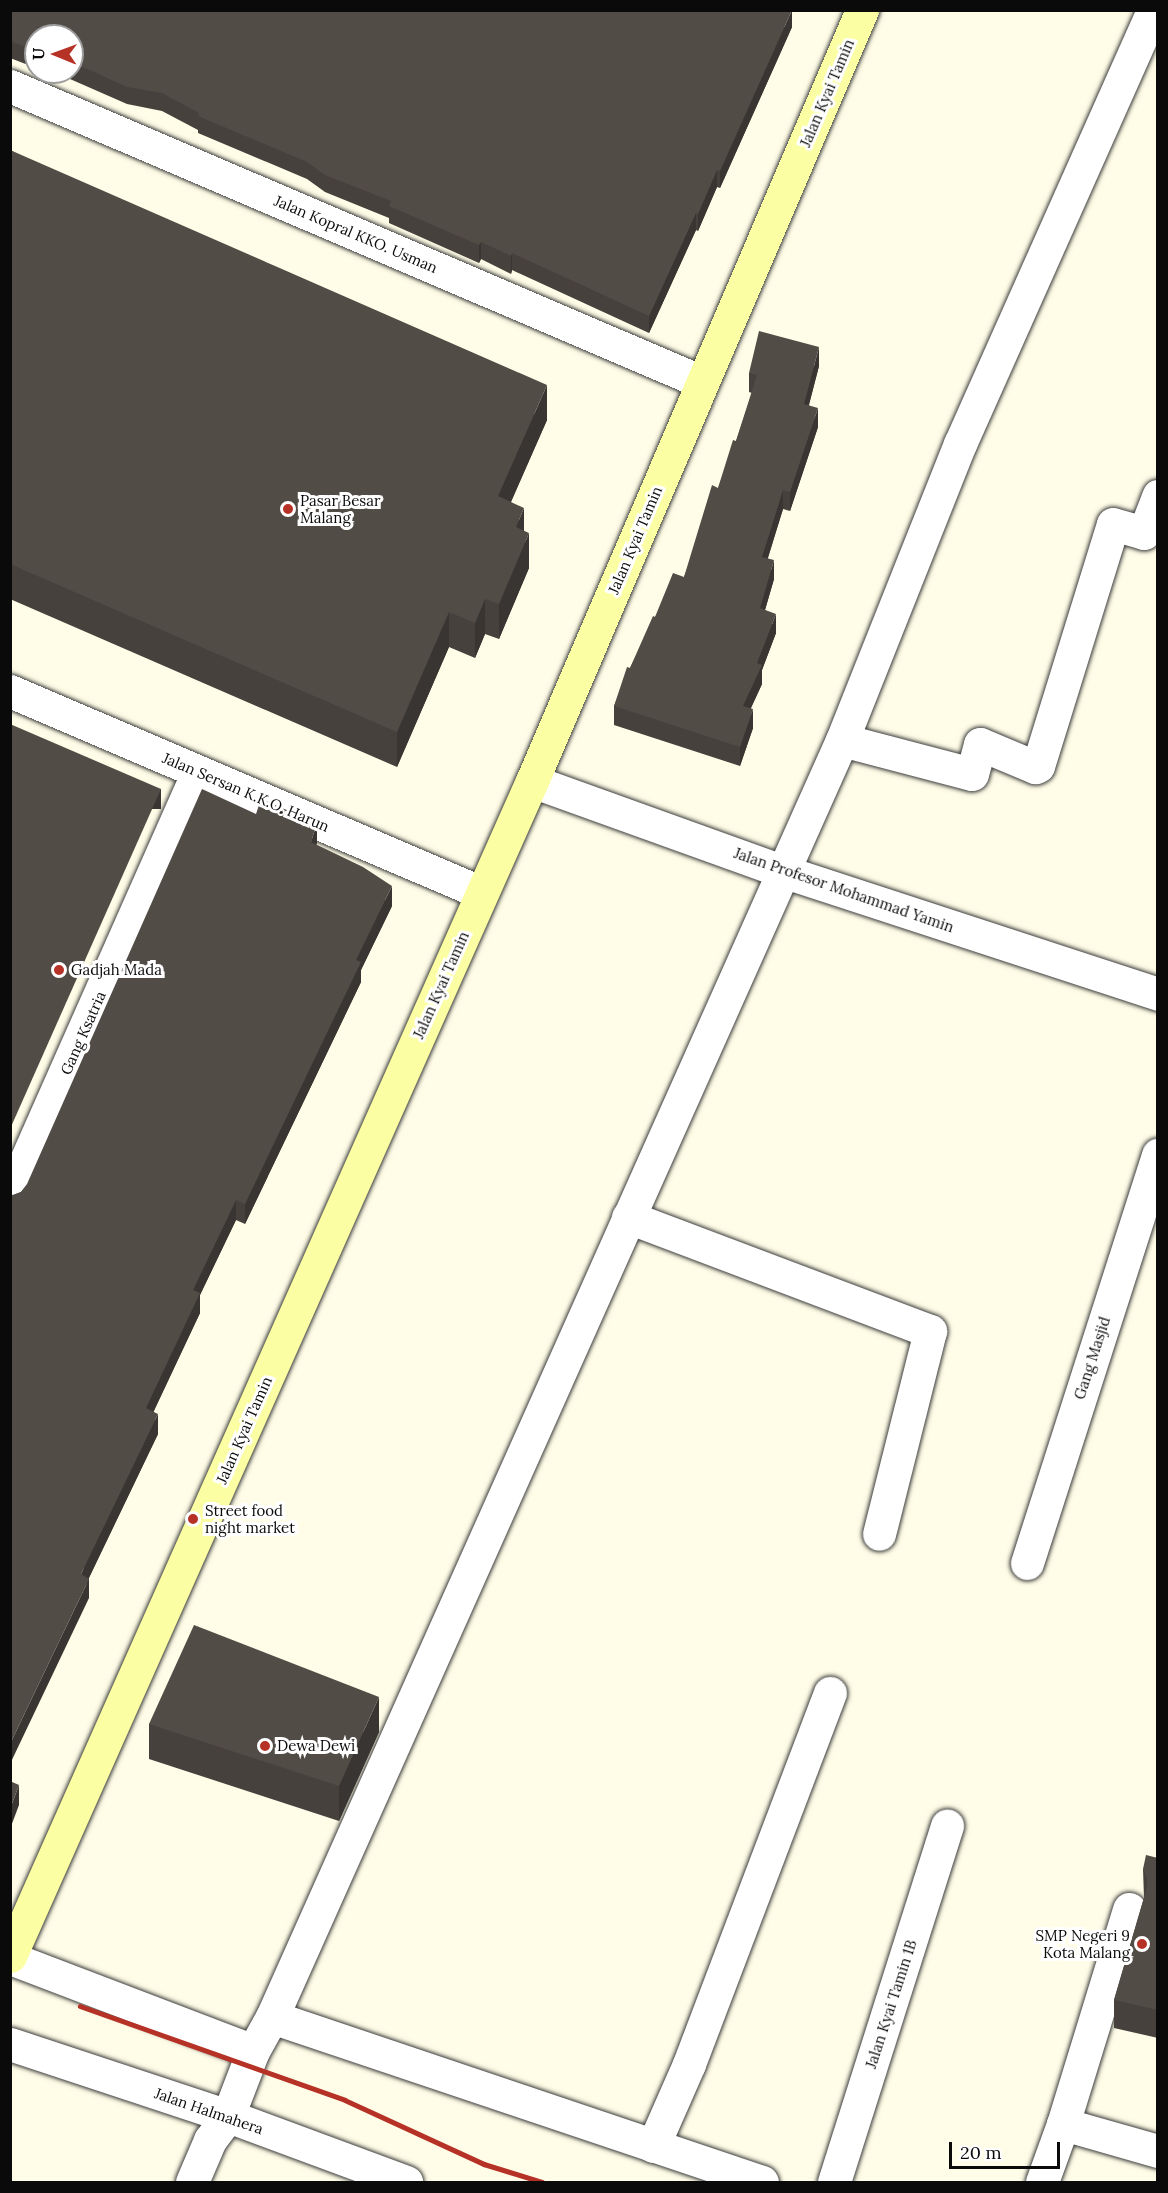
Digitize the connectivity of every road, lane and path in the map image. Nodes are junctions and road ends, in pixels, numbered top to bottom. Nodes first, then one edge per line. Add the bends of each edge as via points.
1 (862, 10) edge
2 (1154, 10) edge
3 (10, 86) edge
4 (702, 382) junction
5 (1158, 496) edge
6 (10, 692) edge
7 (842, 740) junction
8 (198, 772) junction
9 (532, 781) junction
10 (782, 871) junction
11 (482, 893) junction
12 (1158, 994) edge
13 (1158, 1154) edge
14 (10, 1196) edge
15 (628, 1218) junction
16 (879, 1534) dead end
17 (1027, 1563) dead end
18 (830, 1693) dead end
19 (947, 1826) dead end
20 (1129, 1909) dead end
21 (10, 1957) edge
22 (272, 2017) junction
23 (10, 2044) edge
24 (253, 2051) junction
25 (228, 2116) junction
26 (1063, 2124) junction
27 (653, 2146) junction
28 (1158, 2151) edge
29 (192, 2182) edge
30 (406, 2182) edge
31 (762, 2182) edge
32 (834, 2182) edge
33 (1042, 2182) edge

1 - 4 main road, Jalan Kyai Tamin
2 - 7 street via 960,444
3 - 4 street, Jalan Kopral KKO. Usman
4 - 9 main road, Jalan Kyai Tamin
5 - 7 street via 1144,533 1113,524 1038,766 980,744 972,774
6 - 8 street, Jalan Sersan K.K.O. Harun
7 - 10 street
8 - 11 street, Jalan Sersan K.K.O. Harun
8 - 14 street, Gang Ksatria
9 - 10 street, Jalan Profesor Mohammad Yamin
9 - 11 main road, Jalan Kyai Tamin
10 - 12 street, Jalan Profesor Mohammad Yamin
10 - 15 street
11 - 21 main road, Jalan Kyai Tamin
13 - 17 street, Gang Masjid
15 - 16 street via 930,1331
15 - 22 street
18 - 27 street via 689,2064
19 - 32 street, Jalan Kyai Tamin 1B
20 - 26 street
21 - 24 street
22 - 24 street
22 - 27 street
23 - 25 street, Jalan Halmahera
24 - 25 street
25 - 29 street via 210,2140
25 - 30 street, Jalan Halmahera
26 - 28 street
26 - 33 street
27 - 31 street

